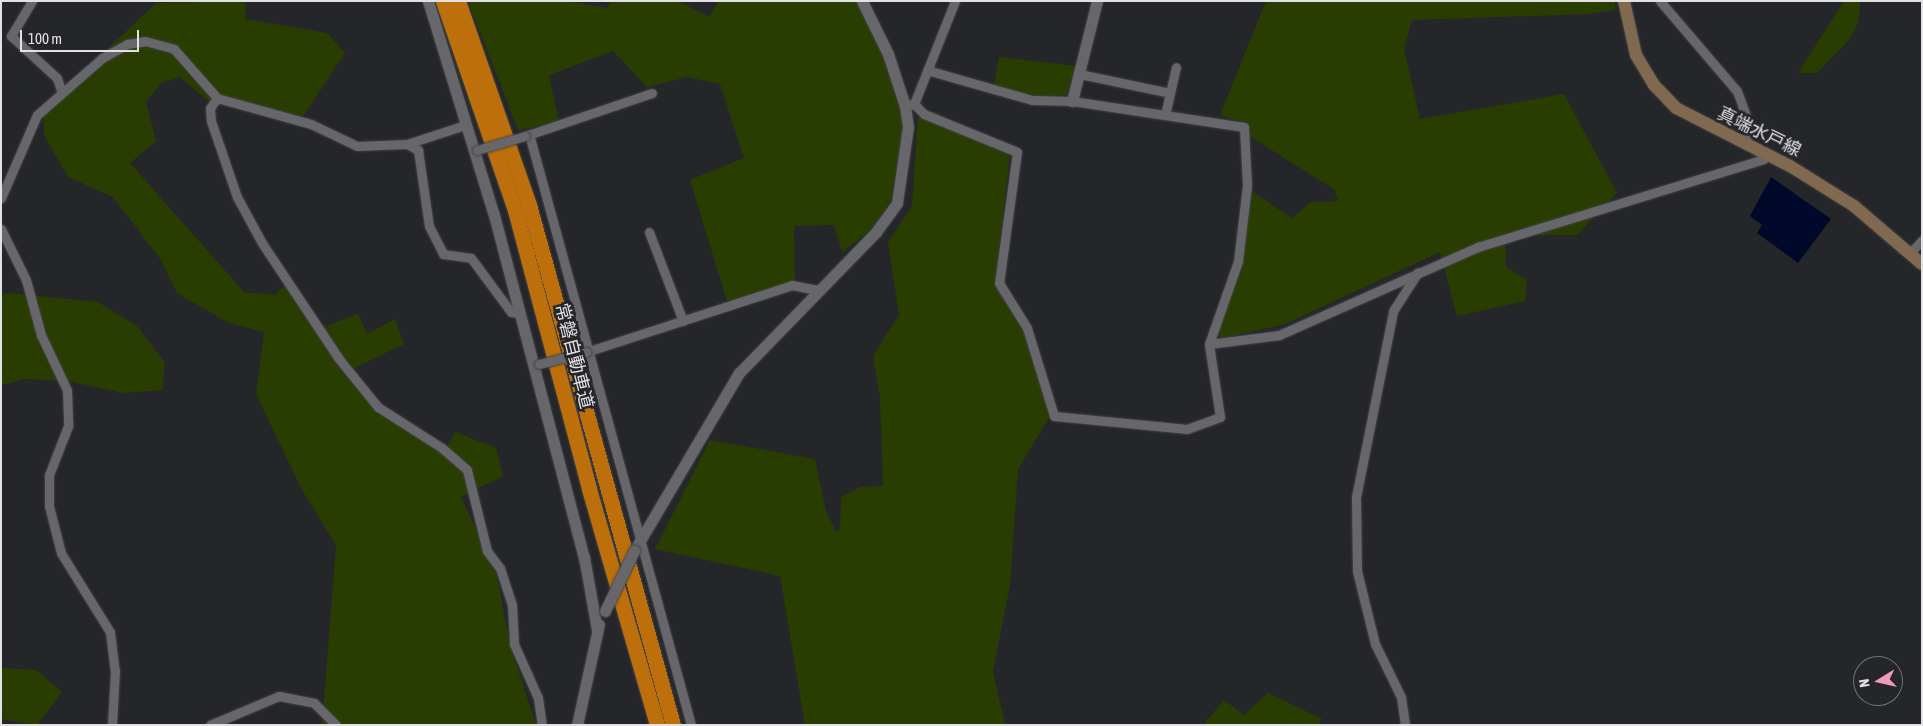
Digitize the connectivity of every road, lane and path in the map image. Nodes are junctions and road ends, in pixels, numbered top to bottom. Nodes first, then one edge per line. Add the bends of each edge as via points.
1 (32, 1) edge
2 (428, 1) edge
3 (443, 1) edge
4 (458, 1) edge
5 (862, 1) edge
6 (955, 1) edge
7 (1097, 1) edge
8 (1624, 1) edge
9 (1660, 1) edge
10 (1176, 67) dead end
11 (927, 70) junction
12 (1080, 74) junction
13 (61, 90) junction
14 (652, 93) dead end
15 (1170, 93) junction
16 (217, 98) junction
17 (1072, 101) junction
18 (909, 105) junction
19 (1166, 115) junction
20 (465, 125) junction
21 (527, 135) junction
22 (1746, 143) junction
23 (408, 144) junction
24 (475, 151) junction
25 (1764, 159) dead end
26 (1, 198) edge
27 (1, 229) edge
28 (650, 232) dead end
29 (1922, 240) edge
30 (1911, 252) junction
31 (1922, 264) edge
32 (1418, 272) junction
33 (818, 290) junction
34 (518, 313) junction
35 (683, 321) junction
36 (1209, 344) junction
37 (588, 351) junction
38 (535, 365) junction
39 (642, 534) junction
40 (596, 630) junction
41 (668, 723) edge
42 (112, 725) edge
43 (210, 725) edge
44 (336, 725) edge
45 (542, 725) edge
46 (578, 725) edge
47 (691, 725) edge
48 (1406, 725) edge

1 - 13 street via 12,36 53,73
2 - 20 street
3 - 41 highway, 常磐自動車道 via 515,210 589,489
4 - 41 highway, 常磐自動車道 via 529,205
5 - 18 street
6 - 11 street
7 - 12 street
8 - 22 main road, 真端水戸線 via 1631,44 1654,86 1689,117
9 - 22 street via 1737,91 1749,124
10 - 15 street
11 - 17 street via 1032,100
11 - 18 street
12 - 15 street
12 - 17 street
13 - 16 street via 78,82 114,50 145,41 161,43 185,57
13 - 26 street via 37,115
14 - 21 street
15 - 19 street
16 - 23 street via 311,124 357,146
16 - 45 street via 210,108 211,121 237,197 335,352 378,407 442,448 467,470 487,551 500,568 512,605 514,644 538,698
17 - 19 street
18 - 33 street via 897,203 876,232
18 - 36 street via 1017,152 999,283 1028,328 1054,416 1187,429 1220,417
19 - 36 street via 1234,122 1244,127 1248,143 1238,262
20 - 23 street
20 - 24 street
21 - 24 street, bridge
21 - 37 street
22 - 30 main road, 真端水戸線 via 1854,206
23 - 34 street via 418,150 429,226 443,254 471,258 510,312
24 - 34 street
25 - 32 street via 1478,247
27 - 42 street via 26,280 41,335 67,390 68,426 49,475 49,506 61,553 110,632 115,670
28 - 35 street
29 - 30 street
30 - 31 main road, 真端水戸線
32 - 36 street via 1279,335
32 - 48 street via 1392,311 1356,498 1357,571 1375,644 1400,697
33 - 35 street via 792,285
33 - 39 street via 739,373
34 - 38 street
35 - 37 street
37 - 38 street, bridge
37 - 39 street
38 - 40 street via 584,557
39 - 40 street, bridge
39 - 47 street via 662,631
40 - 46 street
43 - 44 street via 278,696 314,703

